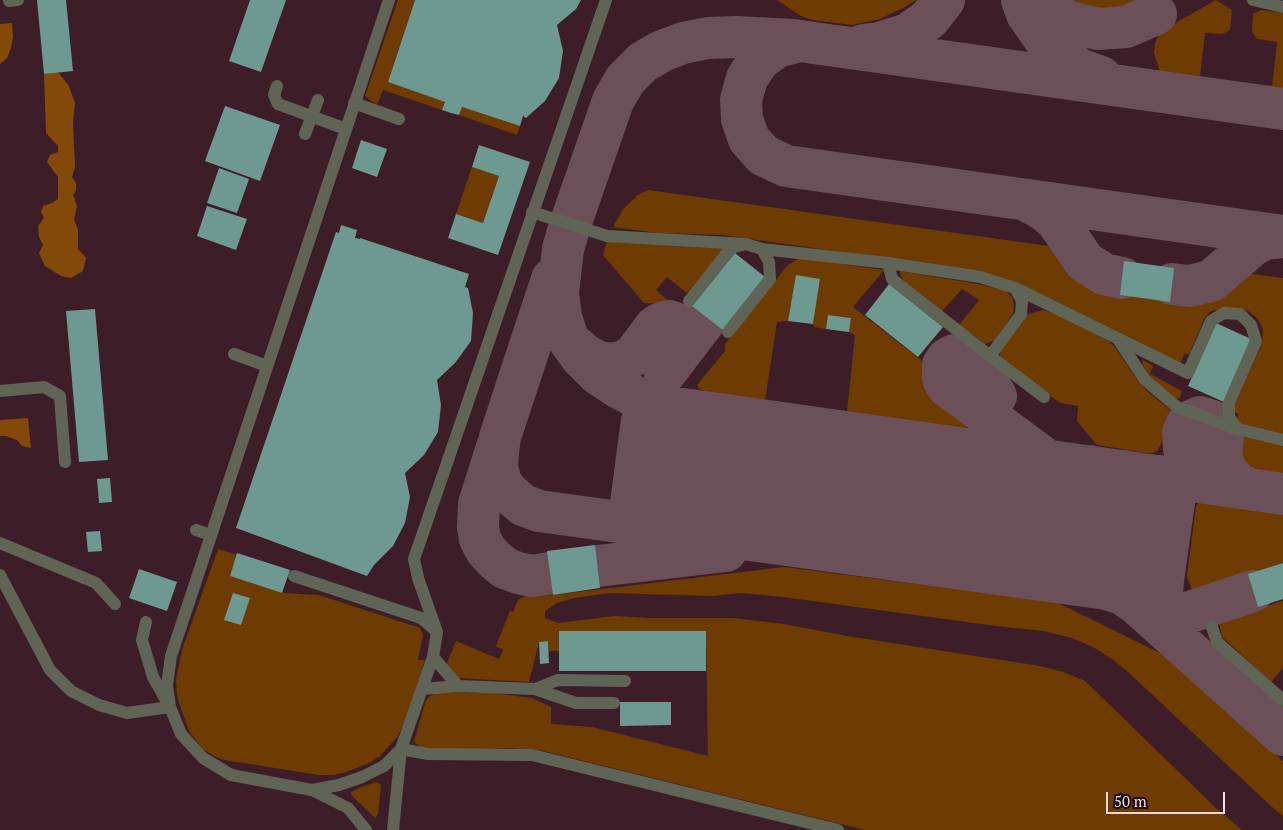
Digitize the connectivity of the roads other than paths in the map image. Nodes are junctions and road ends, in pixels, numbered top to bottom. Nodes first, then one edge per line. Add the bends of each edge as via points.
1 (388, 0) edge
2 (606, 0) edge
3 (1253, 0) edge
4 (1283, 7) edge
5 (277, 86) dead end
6 (318, 100) dead end
7 (354, 103) junction
8 (312, 116) junction
9 (399, 119) dead end
10 (346, 129) junction
11 (305, 134) dead end
12 (532, 212) junction
13 (746, 244) junction
14 (762, 249) junction
15 (888, 263) junction
16 (1015, 288) junction
17 (689, 301) dead end
18 (728, 332) dead end
19 (1118, 339) junction
20 (234, 354) dead end
21 (990, 356) junction
22 (267, 366) junction
23 (0, 391) edge
24 (1044, 397) dead end
25 (1238, 429) junction
26 (1283, 440) edge
27 (65, 462) dead end
28 (196, 530) dead end
29 (211, 535) junction
30 (0, 543) edge
31 (0, 575) edge
32 (294, 576) dead end
33 (115, 604) dead end
34 (146, 622) dead end
35 (1212, 627) dead end
36 (437, 632) junction
37 (433, 657) junction
38 (625, 681) dead end
39 (458, 686) junction
40 (423, 689) junction
41 (535, 689) junction
42 (1283, 700) edge
43 (614, 703) dead end
44 (170, 708) junction
45 (401, 748) junction
46 (312, 790) junction
47 (366, 830) edge
48 (393, 830) edge
49 (838, 830) edge

1 - 7 lane
2 - 12 lane
3 - 4 lane
5 - 8 lane via 274,94 278,104
6 - 8 lane
7 - 9 lane
7 - 10 lane
8 - 10 lane
8 - 11 lane
10 - 22 lane
12 - 13 lane via 608,236
12 - 36 lane via 414,559
13 - 14 lane
13 - 17 lane via 731,248
14 - 15 lane
14 - 18 lane via 770,262 770,279
15 - 16 lane via 980,277
15 - 21 lane via 892,279
16 - 19 lane
16 - 21 lane via 1022,301 1021,314
19 - 25 lane via 1145,380 1177,407
19 - 25 lane via 1188,373 1211,321 1224,313 1240,314 1251,325 1256,341 1229,403 1229,419
20 - 22 lane
21 - 24 lane
22 - 29 lane
23 - 27 lane via 44,387 60,396
25 - 26 lane
28 - 29 lane
29 - 44 lane via 171,656 167,685
30 - 33 lane via 96,583
31 - 44 lane via 50,670 72,691 99,705 127,713
32 - 36 lane via 420,618
34 - 44 lane via 142,640 153,676
35 - 42 lane via 1217,642
36 - 37 lane
37 - 39 lane
37 - 40 lane
38 - 41 lane via 558,680
39 - 40 lane
39 - 41 lane
40 - 45 lane
41 - 43 lane via 576,703
44 - 46 lane via 181,734 203,758 231,774
45 - 46 lane via 384,766 362,777
45 - 48 lane
45 - 49 lane via 428,754 532,756
46 - 47 lane via 348,808

